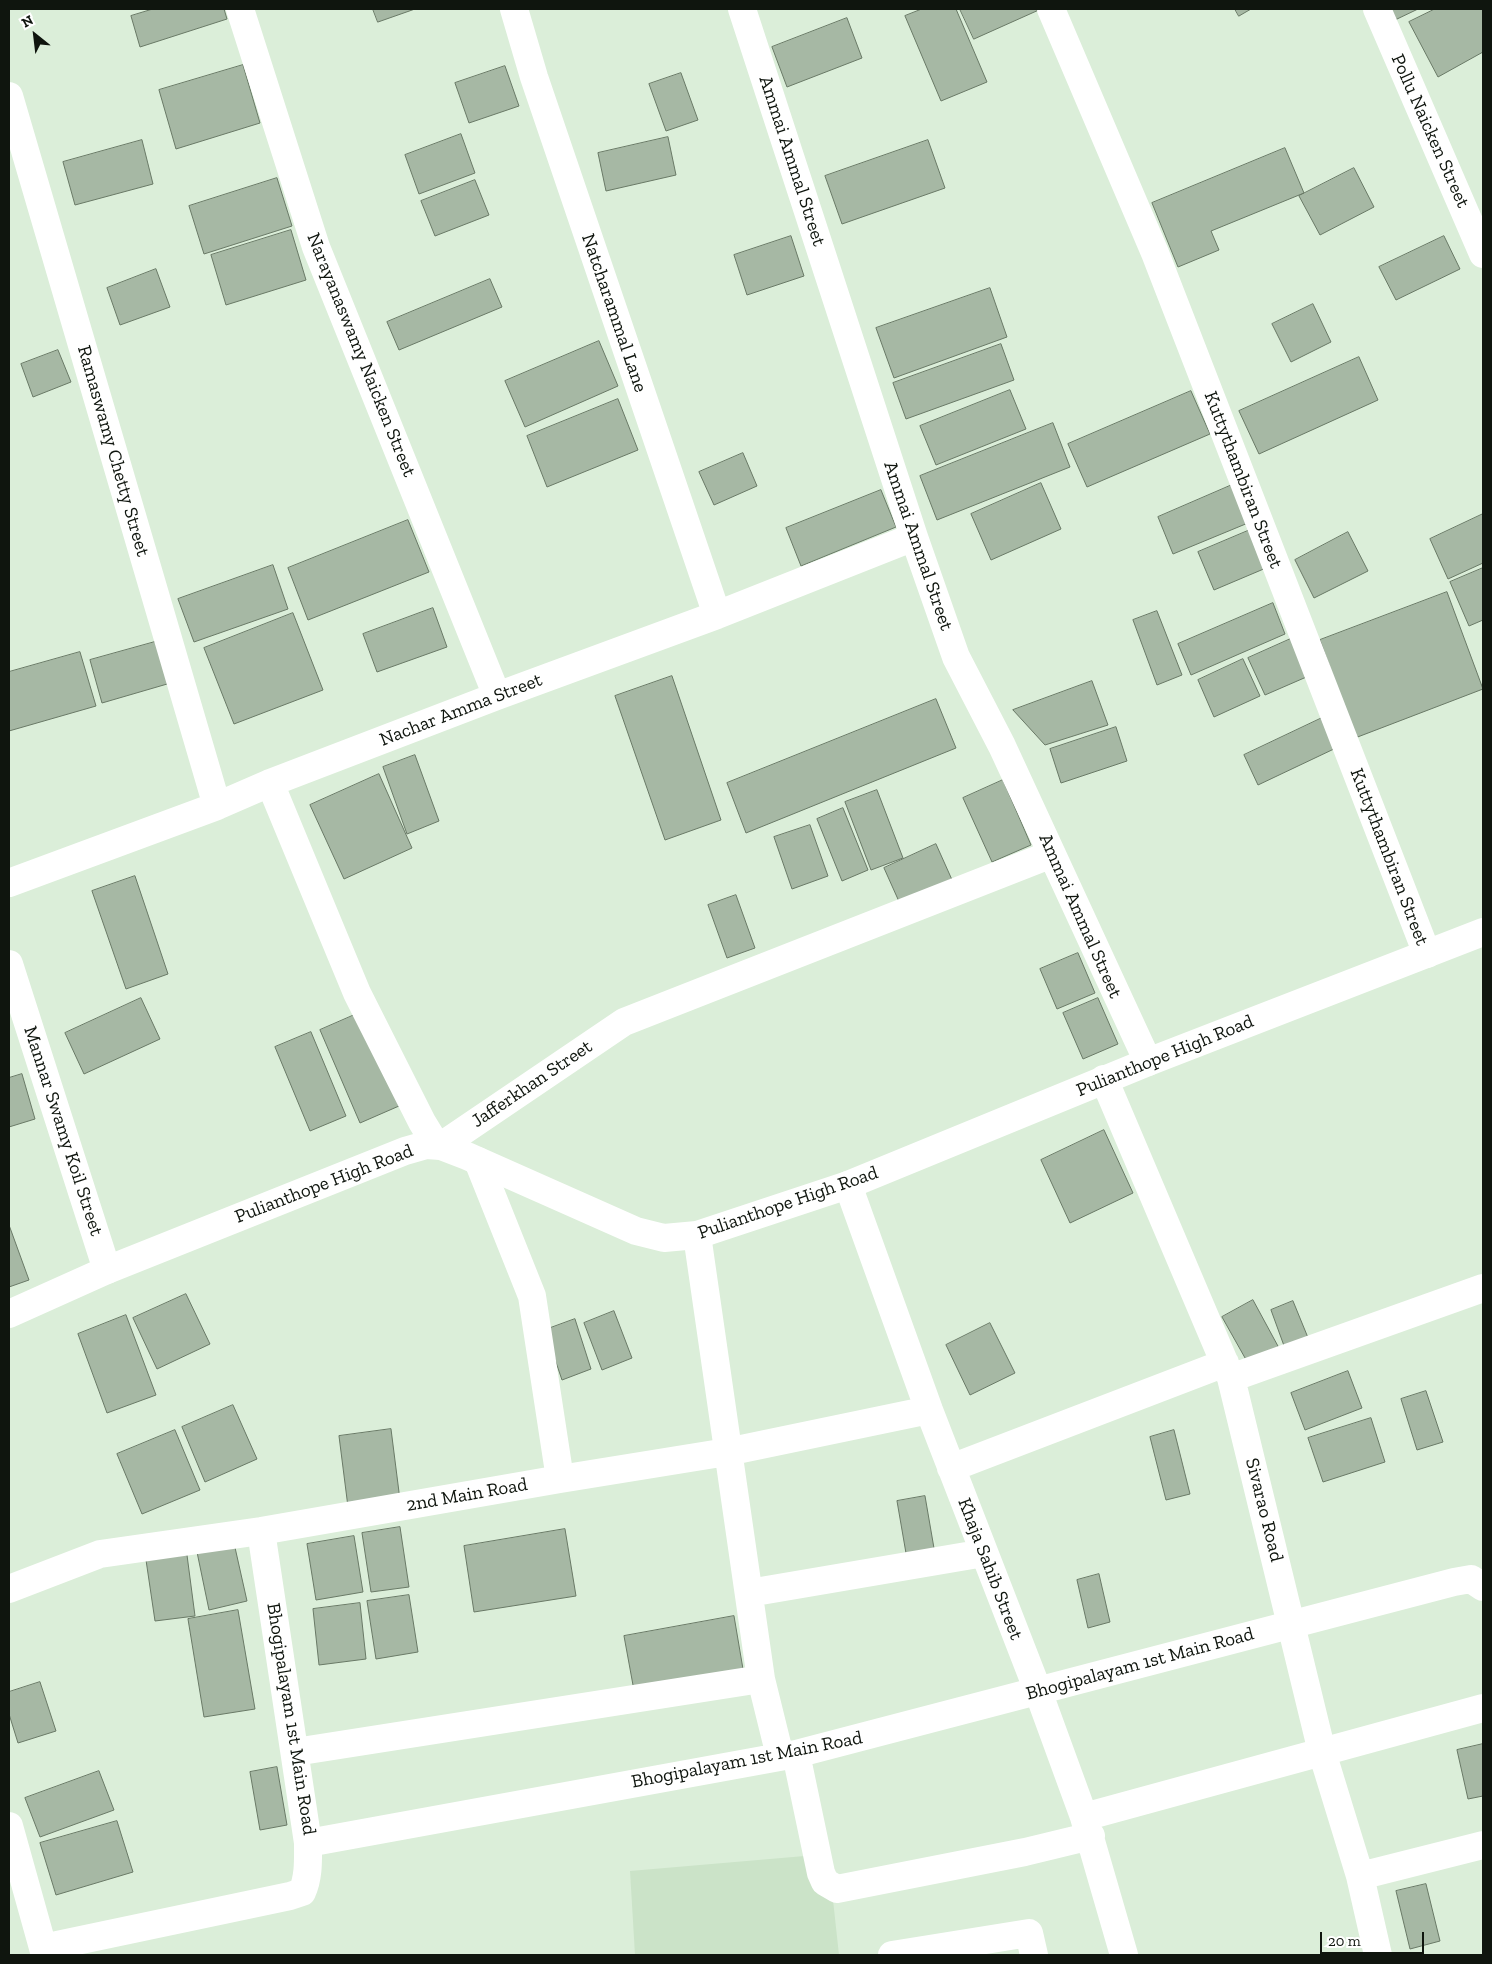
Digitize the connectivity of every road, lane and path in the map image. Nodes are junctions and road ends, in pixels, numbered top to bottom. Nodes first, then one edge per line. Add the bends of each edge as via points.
1 (240, 9) edge
2 (514, 9) edge
3 (742, 9) edge
4 (1051, 9) edge
5 (1376, 9) edge
6 (9, 96) edge
7 (1483, 254) edge
8 (914, 537) junction
9 (717, 616) junction
10 (497, 696) junction
11 (270, 783) junction
12 (217, 806) junction
13 (1052, 854) junction
14 (9, 883) edge
15 (1483, 932) edge
16 (1427, 954) junction
17 (9, 964) edge
18 (1148, 1062) junction
19 (1104, 1079) junction
20 (441, 1146) junction
21 (478, 1161) junction
22 (848, 1185) junction
23 (697, 1235) junction
24 (108, 1270) junction
25 (1483, 1288) edge
26 (9, 1314) edge
27 (1228, 1370) junction
28 (929, 1410) junction
29 (728, 1452) junction
30 (951, 1468) junction
31 (560, 1479) junction
32 (260, 1531) junction
33 (984, 1553) junction
34 (1483, 1587) edge
35 (9, 1589) edge
36 (749, 1593) junction
37 (1292, 1624) junction
38 (761, 1679) junction
39 (1038, 1692) junction
40 (1483, 1708) edge
41 (295, 1752) junction
42 (1322, 1752) junction
43 (788, 1755) junction
44 (9, 1826) edge
45 (1087, 1827) junction
46 (308, 1843) junction
47 (1483, 1845) edge
48 (1360, 1876) junction
49 (44, 1951) edge
50 (892, 1955) edge
51 (1034, 1955) edge
52 (1124, 1955) edge
53 (1378, 1955) edge

1 - 10 street, Narayanaswamy Naicken Street via 316,247
2 - 9 street, Natcharammal Lane via 534,78
3 - 8 street, Ammai Ammal Street
4 - 16 street, Kuttythambiran Street via 1155,253
5 - 7 street, Pollu Naicken Street
6 - 12 street, Ramaswamy Chetty Street
8 - 9 street, Nachar Amma Street
8 - 13 street, Ammai Ammal Street via 956,657
9 - 10 street, Nachar Amma Street
10 - 11 street, Nachar Amma Street
11 - 12 street, Nachar Amma Street
11 - 20 street via 357,993 424,1127
12 - 14 street, Nachar Amma Street
13 - 18 street, Ammai Ammal Street
13 - 20 street, Jafferkhan Street via 624,1022
15 - 16 street, Pulianthope High Road
16 - 18 street, Pulianthope High Road
17 - 24 street, Mannar Swamy Koil Street
18 - 19 street, Pulianthope High Road
19 - 22 street, Pulianthope High Road
19 - 27 street, Sivarao Road
20 - 21 street, Pulianthope High Road
20 - 24 street, Pulianthope High Road via 426,1145 377,1161
21 - 23 street, Pulianthope High Road via 636,1231 664,1238
21 - 31 street via 532,1296
22 - 23 street, Pulianthope High Road
22 - 28 street, Khaja Sahib Street
23 - 29 street
24 - 26 street, Pulianthope High Road
25 - 27 street
27 - 30 street
27 - 37 street, Sivarao Road
28 - 29 street, 2nd Main Road
28 - 30 street, Khaja Sahib Street
29 - 31 street, 2nd Main Road
29 - 36 street
30 - 33 street, Khaja Sahib Street
31 - 32 street, 2nd Main Road
32 - 35 street, 2nd Main Road via 100,1554
32 - 41 street, Bhogipalayam 1st Main Road
33 - 36 street
33 - 39 street, Khaja Sahib Street
34 - 37 street, Bhogipalayam 1st Main Road via 1471,1579 1454,1582
36 - 38 street
37 - 39 street, Bhogipalayam 1st Main Road
37 - 42 street, Sivarao Road
38 - 41 street
38 - 43 street
39 - 43 street, Bhogipalayam 1st Main Road
39 - 45 street, Khaja Sahib Street
40 - 42 street
41 - 46 street, Bhogipalayam 1st Main Road
42 - 45 street
42 - 48 street, Sivarao Road
43 - 45 street via 820,1873 825,1882 837,1889 1025,1852
43 - 46 street, Bhogipalayam 1st Main Road
44 - 49 street
45 - 52 street, Khaja Sahib Street
46 - 49 street via 306,1884 302,1892
47 - 48 street
48 - 53 street, Sivarao Road
50 - 51 street via 1029,1933

